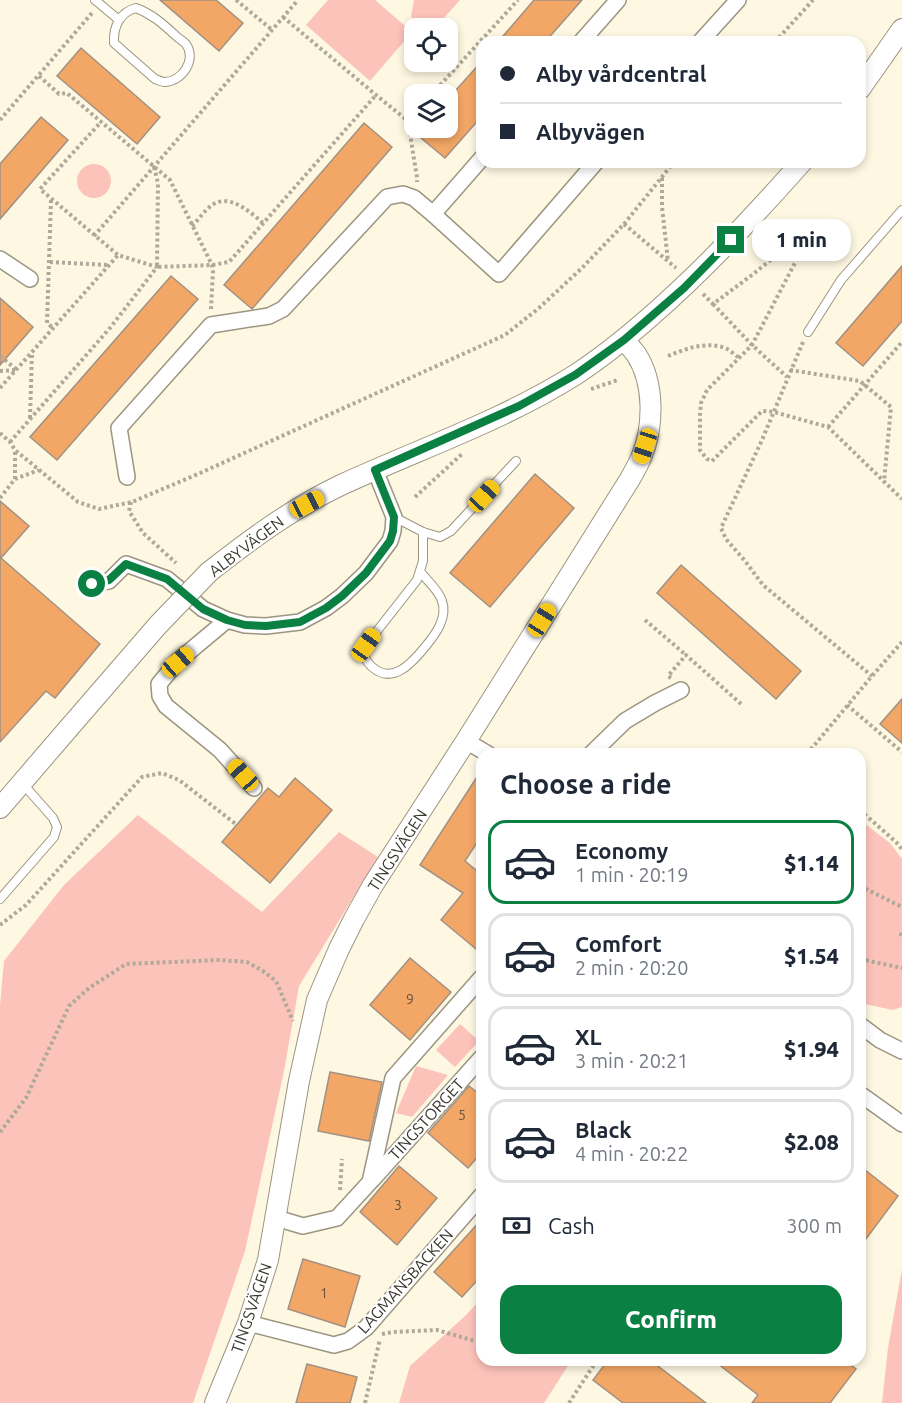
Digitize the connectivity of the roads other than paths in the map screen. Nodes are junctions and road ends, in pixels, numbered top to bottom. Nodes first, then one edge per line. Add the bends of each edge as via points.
1 (618, 0) edge
2 (738, 0) edge
3 (98, 2) edge
4 (902, 14) edge
5 (118, 20) junction
6 (902, 29) edge
7 (587, 36) edge
8 (705, 36) edge
9 (879, 62) junction
10 (866, 80) edge
11 (476, 165) edge
12 (591, 168) edge
13 (797, 168) edge
14 (902, 210) edge
15 (433, 214) junction
16 (0, 259) edge
17 (30, 279) dead end
18 (808, 332) road end
19 (624, 340) junction
20 (516, 461) dead end
21 (375, 470) junction
22 (127, 477) dead end
23 (394, 517) junction
24 (423, 532) junction
25 (420, 571) junction
26 (92, 584) dead end
27 (227, 620) junction
28 (681, 690) road end
29 (466, 741) junction
30 (478, 748) edge
31 (597, 748) edge
32 (22, 783) junction
33 (254, 788) dead end
34 (0, 807) edge
35 (0, 899) edge
36 (476, 984) edge
37 (866, 1029) edge
38 (902, 1051) edge
39 (476, 1064) edge
40 (866, 1098) edge
41 (902, 1124) edge
42 (370, 1182) junction
43 (476, 1202) edge
44 (276, 1218) junction
45 (248, 1323) junction
46 (215, 1403) edge

1 - 7 street
2 - 8 street
3 - 5 lane
4 - 9 street
5 - 5 lane via 114,43 155,79 163,82 183,74 188,66 187,45 159,21 136,8
6 - 9 street
9 - 10 street
11 - 15 street
12 - 15 street via 499,274
13 - 19 street, ALBYVÄGEN via 684,288
14 - 18 lane via 841,280
15 - 22 street via 404,194 387,197 283,309 269,316 211,325 119,428
16 - 17 street
19 - 21 street, ALBYVÄGEN via 575,375 519,406
19 - 29 street, TINGSVÄGEN via 637,356 648,385 649,435 641,458
20 - 24 lane via 451,531 440,537
21 - 23 street
21 - 32 street, ALBYVÄGEN, bridge via 291,512 209,572 158,625
23 - 24 lane
23 - 27 street via 390,541 383,551 366,573 326,608 300,622 266,626
24 - 25 lane
25 - 25 lane via 363,653 367,662 383,673 393,673 411,663 442,619 443,601
26 - 27 street via 109,580 126,564 167,579 203,609
27 - 33 street via 178,662 159,684 160,696 166,706 220,750
28 - 31 street via 625,721
29 - 30 street
29 - 44 street, TINGSVÄGEN via 373,885 317,1000
32 - 34 street, ALBYVÄGEN
32 - 35 lane via 57,827 54,837
36 - 42 street, TINGSTORGET via 393,1078
37 - 38 street
39 - 42 street, TINGSTORGET
40 - 41 street
42 - 44 street, TINGSTORGET via 338,1218 303,1226
43 - 45 street, LAGMANSBACKEN via 366,1328 348,1341 334,1345
44 - 45 street, TINGSVÄGEN via 268,1260
45 - 46 street, TINGSVÄGEN

